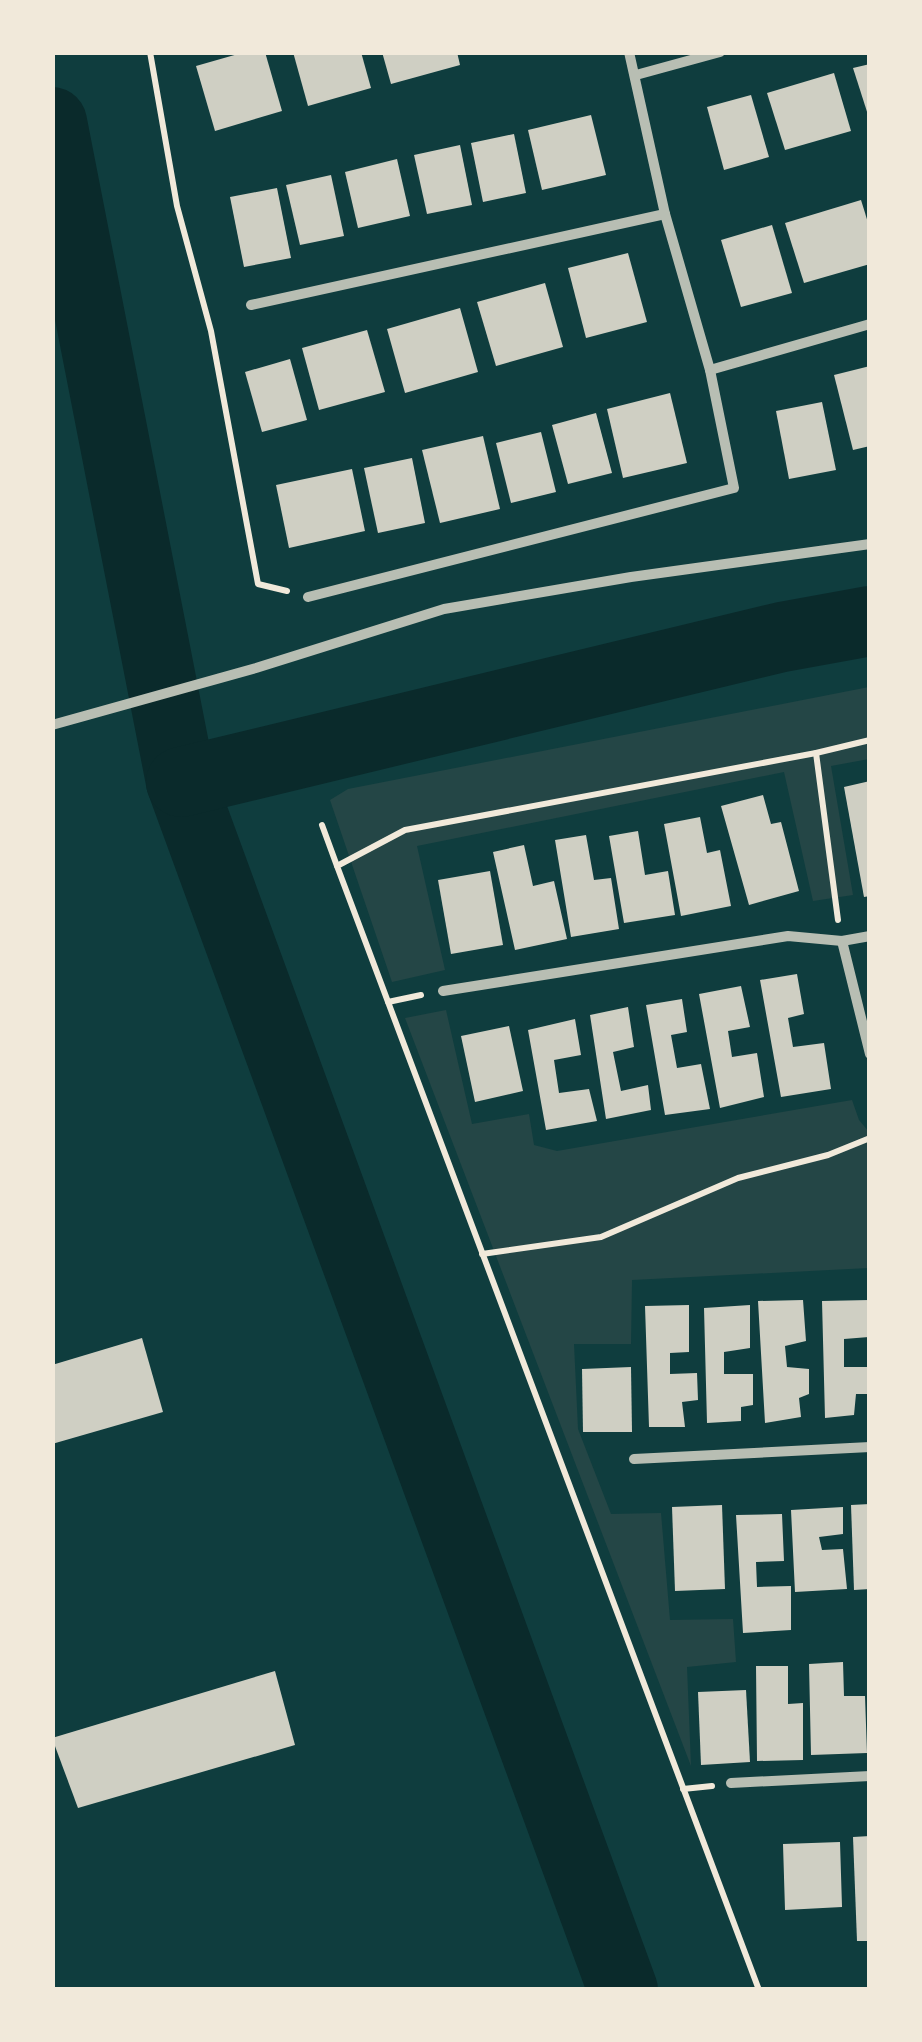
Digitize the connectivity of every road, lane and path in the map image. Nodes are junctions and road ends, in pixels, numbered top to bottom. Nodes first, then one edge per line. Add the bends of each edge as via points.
1 (150, 52) edge
2 (629, 52) edge
3 (720, 52) edge
4 (636, 75) junction
5 (665, 214) junction
6 (251, 305) dead end
7 (870, 324) edge
8 (710, 370) junction
9 (870, 544) edge
10 (308, 597) joint
11 (52, 725) edge
12 (870, 740) edge
13 (816, 753) junction
14 (322, 825) dead end
15 (337, 866) junction
16 (870, 936) edge
17 (842, 941) junction
18 (443, 991) joint
19 (388, 1002) junction
20 (870, 1054) edge
21 (870, 1138) edge
22 (482, 1254) junction
23 (870, 1447) edge
24 (634, 1458) dead end
25 (870, 1776) edge
26 (732, 1784) dead end
27 (758, 1990) edge

1 - 10 path via 258,584
2 - 4 street
3 - 4 street
4 - 5 street
5 - 6 street
5 - 8 street
7 - 8 street
8 - 10 street via 734,488
9 - 11 street via 444,609
12 - 13 path
13 - 15 path via 405,830
13 - 17 path
14 - 15 path
15 - 19 path
16 - 17 street
17 - 18 street via 788,936
17 - 20 street
18 - 19 path
19 - 22 path
21 - 22 path via 738,1178 601,1238
22 - 27 path
23 - 24 street
25 - 26 street

